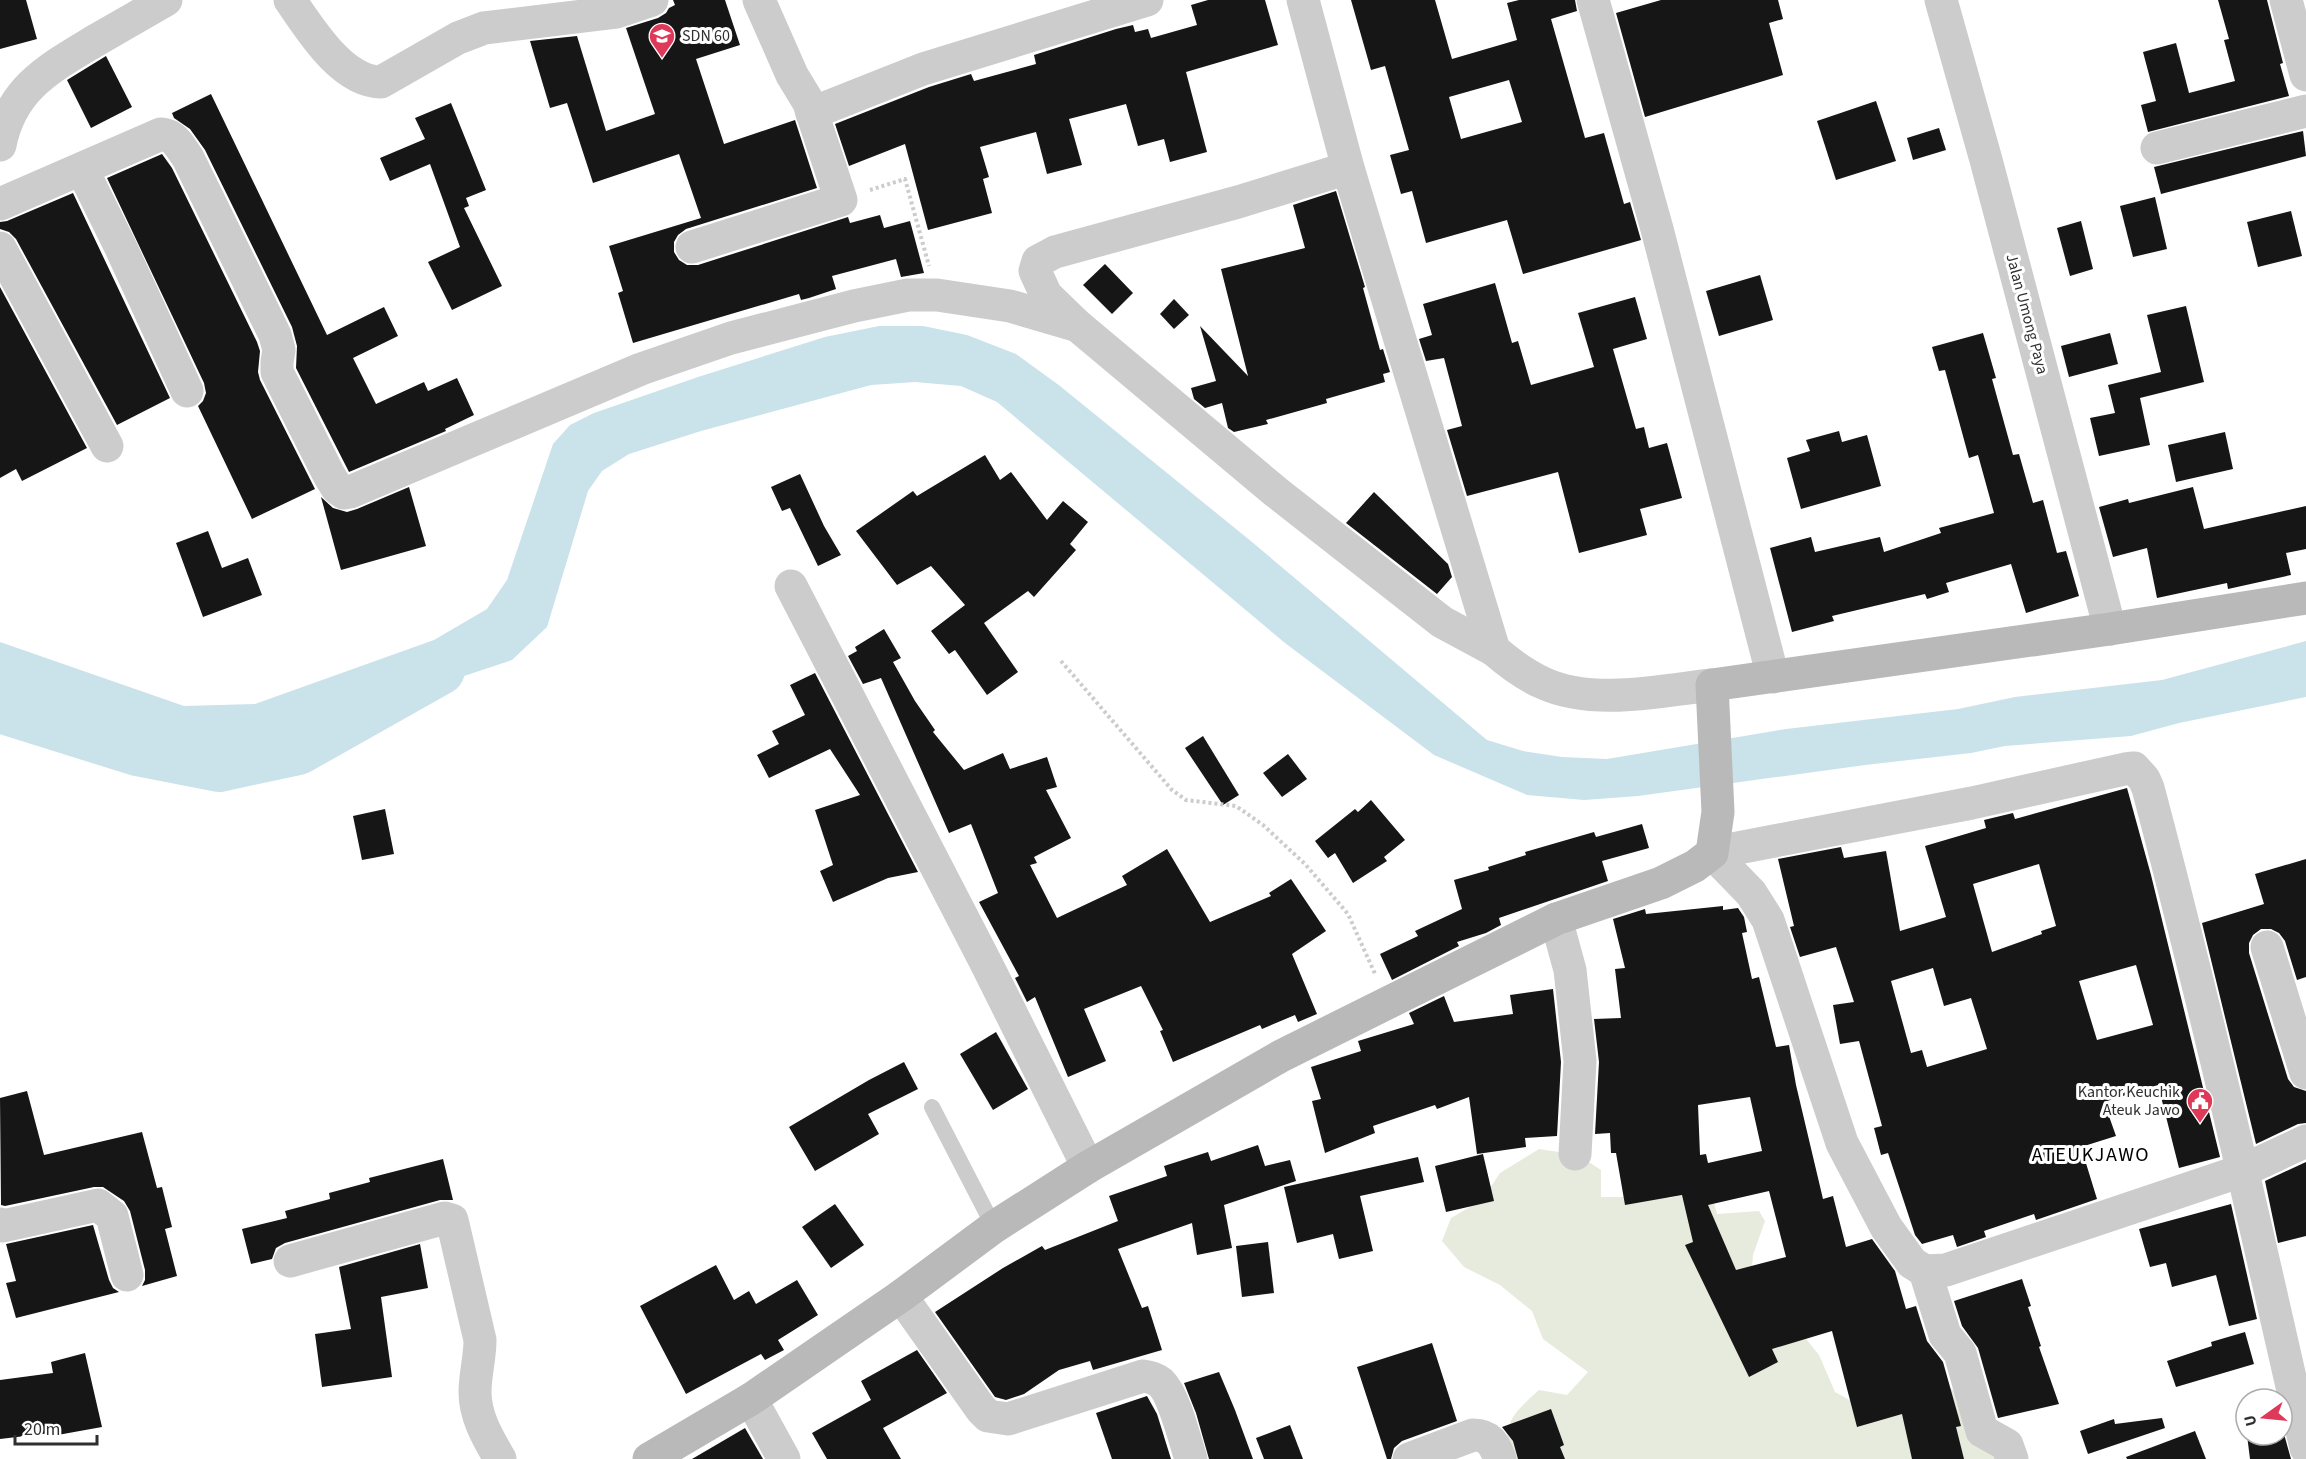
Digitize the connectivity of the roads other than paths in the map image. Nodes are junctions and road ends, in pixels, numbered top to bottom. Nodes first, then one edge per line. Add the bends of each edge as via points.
1 (166, 0) edge
2 (290, 0) edge
3 (759, 0) edge
4 (1147, 0) edge
5 (1303, 0) edge
6 (1593, 0) edge
7 (1941, 0) edge
8 (2286, 0) edge
9 (640, 2) edge
10 (2306, 75) edge
11 (2306, 111) edge
12 (812, 113) junction
13 (0, 145) edge
14 (2157, 148) dead end
15 (1348, 168) junction
16 (82, 169) junction
17 (0, 204) edge
18 (692, 247) dead end
19 (0, 248) edge
20 (1078, 326) junction
21 (188, 391) dead end
22 (107, 446) dead end
23 (791, 586) dead end
24 (2306, 598) edge
25 (2110, 629) junction
26 (1494, 650) junction
27 (1773, 677) junction
28 (1712, 697) junction
29 (1712, 853) junction
30 (1556, 919) junction
31 (2267, 946) dead end
32 (2306, 1073) edge
33 (932, 1107) dead end
34 (2306, 1141) edge
35 (1575, 1154) dead end
36 (1088, 1167) junction
37 (2244, 1170) junction
38 (0, 1224) edge
39 (994, 1227) junction
40 (290, 1261) dead end
41 (1925, 1272) junction
42 (127, 1275) dead end
43 (901, 1296) junction
44 (751, 1399) junction
45 (2306, 1448) edge
46 (500, 1459) edge
47 (649, 1459) edge
48 (784, 1459) edge
49 (1191, 1459) edge
50 (1409, 1459) edge
51 (1500, 1459) edge
52 (2012, 1459) edge

1 - 13 street via 50,68 29,85 12,108
2 - 9 street via 331,54 369,82 392,77 484,28 616,12
3 - 12 street
4 - 12 street via 923,69
5 - 15 street
6 - 27 street via 1657,229
7 - 25 street, Jalan Umong Paya
8 - 10 street
11 - 14 street
12 - 18 street via 840,200
15 - 20 street via 1045,256 1038,261 1035,271 1039,282
15 - 26 street
16 - 17 street
16 - 20 street via 161,134 176,140 275,334 278,372 287,395 329,475 344,493 641,369 731,338 885,299 937,295 1010,306
16 - 21 street
19 - 22 street
20 - 26 street via 1276,492 1442,622
23 - 36 street
24 - 25 street
25 - 27 street
26 - 28 street via 1543,683 1569,692
27 - 28 street
28 - 29 street via 1718,812
29 - 30 street via 1661,883
29 - 37 street via 2134,768 2148,788
29 - 41 street via 1751,893 1768,920 1842,1143 1886,1227 1912,1263
30 - 35 street via 1570,970 1580,1061
30 - 36 street via 1281,1056
31 - 32 street
33 - 39 lane
34 - 37 street
36 - 39 street
37 - 41 street via 1946,1270
37 - 45 street
38 - 42 street via 98,1205 112,1216
39 - 43 street
40 - 46 street via 445,1218 452,1220 480,1340 477,1408 483,1429
41 - 52 street via 1944,1335 1960,1353 1982,1431 2007,1445
43 - 44 street
43 - 49 street via 988,1416 1008,1419 1143,1376 1153,1378 1168,1393
44 - 47 street
44 - 48 street
50 - 51 street via 1473,1435 1489,1438

